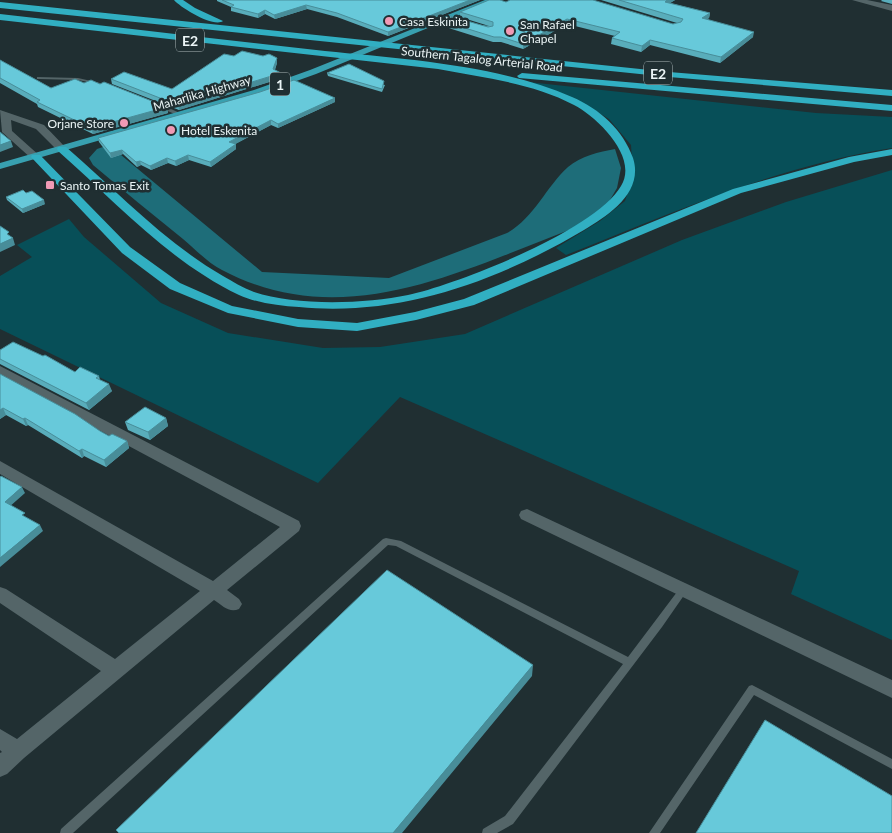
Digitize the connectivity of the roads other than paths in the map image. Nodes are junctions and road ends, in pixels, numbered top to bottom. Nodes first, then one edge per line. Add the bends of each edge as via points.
1 (178, 0) edge
2 (492, 0) edge
3 (856, 0) edge
4 (0, 5) edge
5 (892, 8) edge
6 (0, 17) edge
7 (297, 36) junction
8 (438, 66) junction
9 (39, 78) dead end
10 (108, 87) edge
11 (892, 93) edge
12 (153, 102) edge
13 (892, 108) edge
14 (3, 114) edge
15 (179, 114) junction
16 (40, 127) junction
17 (14, 138) junction
18 (62, 148) junction
19 (892, 152) edge
20 (36, 156) junction
21 (0, 166) edge
22 (0, 371) edge
23 (0, 467) edge
24 (528, 515) dead end
25 (215, 591) junction
26 (683, 591) junction
27 (0, 594) edge
28 (233, 604) dead end
29 (628, 662) junction
30 (116, 670) junction
31 (892, 689) edge
32 (0, 738) edge
33 (17, 751) junction
34 (892, 764) edge
35 (0, 767) edge
36 (65, 833) edge
37 (487, 833) edge
38 (654, 833) edge

1 - 7 highway via 192,10 219,20
2 - 15 highway, Maharlika Highway / 1 via 304,75
3 - 5 street
4 - 7 highway, Southern Tagalog Arterial Road / E2
6 - 8 highway, Southern Tagalog Arterial Road / E2
7 - 11 highway, Southern Tagalog Arterial Road / E2 via 533,62
8 - 13 highway, Southern Tagalog Arterial Road / E2 via 670,90
8 - 18 highway via 538,88 570,99 599,116 616,134 629,159 628,184 612,206 572,232 469,280 408,299 355,305 296,303 249,294 202,270
9 - 10 lane via 78,79
12 - 15 lane
14 - 16 street
14 - 17 street via 7,132
15 - 18 highway, Maharlika Highway / 1
16 - 17 street
16 - 18 street
17 - 20 street
18 - 20 highway, Maharlika Highway / 1
19 - 20 highway via 737,191 469,302 357,327 298,323 228,309 175,286 126,250
20 - 21 highway, Maharlika Highway / 1
22 - 25 street via 294,526
23 - 25 street
24 - 26 street
25 - 28 street
25 - 30 street
26 - 29 lane
26 - 31 street
27 - 30 street
29 - 36 lane via 398,543 386,541
29 - 37 lane via 508,820
30 - 33 street
32 - 33 street
33 - 35 street
34 - 38 lane via 752,689

